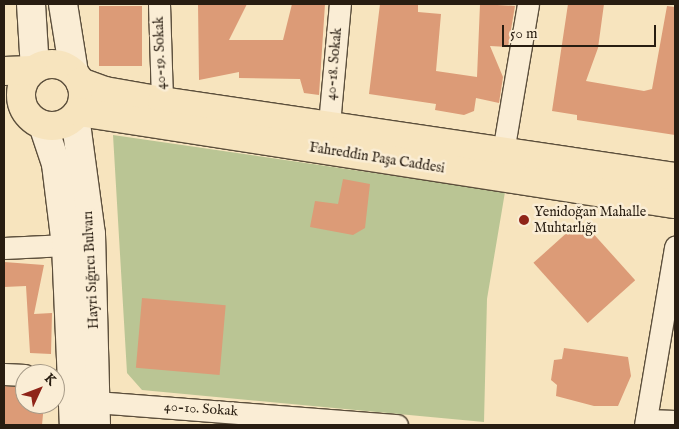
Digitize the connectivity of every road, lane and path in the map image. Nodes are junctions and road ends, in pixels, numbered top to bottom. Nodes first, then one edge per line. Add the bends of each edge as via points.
1 (31, 4) edge
2 (63, 4) edge
3 (159, 4) edge
4 (340, 4) edge
5 (528, 4) edge
6 (34, 70) junction
7 (4, 71) edge
8 (77, 77) junction
9 (162, 101) junction
10 (4, 114) edge
11 (77, 114) junction
12 (38, 123) junction
13 (328, 124) junction
14 (503, 152) junction
15 (675, 177) edge
16 (675, 204) edge
17 (66, 245) junction
18 (675, 247) edge
19 (4, 248) edge
20 (63, 364) edge
21 (65, 386) edge
22 (96, 414) edge
23 (270, 420) edge
24 (675, 421) edge
25 (645, 423) edge
26 (74, 425) edge
27 (397, 425) edge

1 - 6 main road
2 - 8 main road
3 - 9 street, 40-19. Sokak
4 - 13 street, 40-18. Sokak
5 - 14 street
6 - 7 main road
6 - 8 main road via 59,64
6 - 12 main road via 21,91 24,107
8 - 9 main road, Fahreddin Paşa Caddesi via 106,91
8 - 11 main road via 84,91
9 - 13 main road, Fahreddin Paşa Caddesi
10 - 12 main road
11 - 12 main road via 63,124
11 - 16 main road, Fahreddin Paşa Caddesi
11 - 22 main road, Hayri Sığırcı Bulvarı via 91,234
12 - 17 main road, Hayri Sığırcı Bulvarı via 56,164
13 - 14 main road, Fahreddin Paşa Caddesi
14 - 15 main road, Fahreddin Paşa Caddesi
17 - 19 street
17 - 20 main road, Hayri Sığırcı Bulvarı
18 - 25 street
21 - 26 main road, Hayri Sığırcı Bulvarı
22 - 23 street, 40-10. Sokak
23 - 27 street, 40-10. Sokak
24 - 25 street

